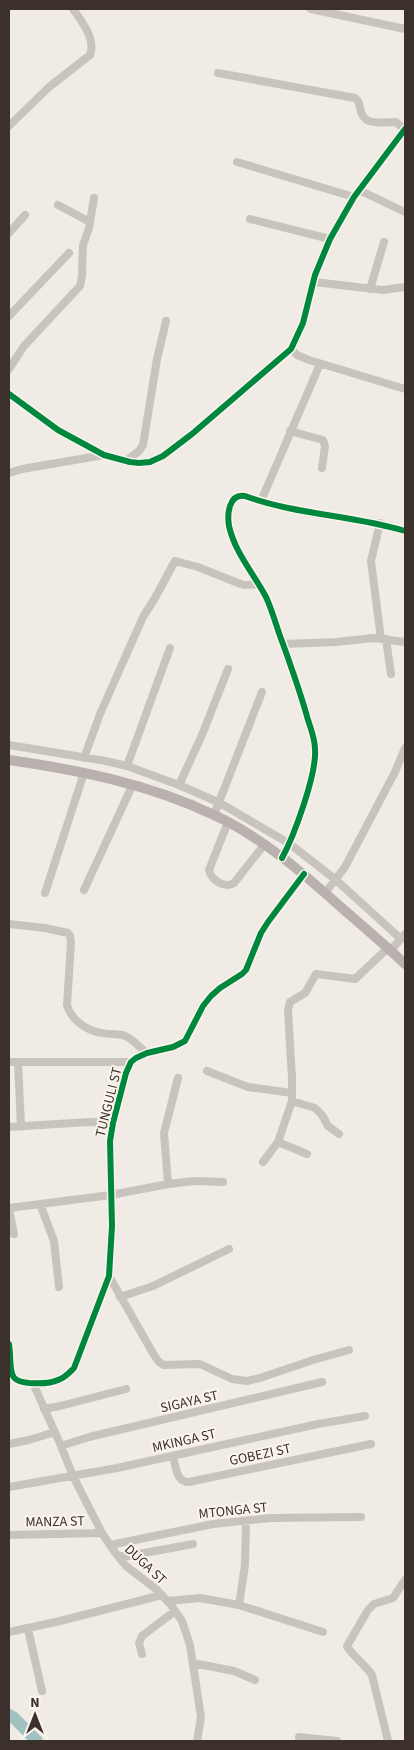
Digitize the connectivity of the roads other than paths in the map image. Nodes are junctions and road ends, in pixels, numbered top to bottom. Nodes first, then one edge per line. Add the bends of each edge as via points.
1 (74, 9) edge
2 (311, 9) edge
3 (405, 29) edge
4 (218, 73) dead end
5 (9, 126) edge
6 (405, 129) edge
7 (237, 162) dead end
8 (356, 193) junction
9 (94, 198) dead end
10 (58, 205) dead end
11 (405, 212) edge
12 (25, 214) dead end
13 (250, 219) dead end
14 (90, 222) junction
15 (9, 232) edge
16 (330, 239) junction
17 (384, 242) dead end
18 (69, 253) dead end
19 (314, 282) junction
20 (405, 287) edge
21 (370, 288) junction
22 (9, 316) edge
23 (166, 321) dead end
24 (291, 349) junction
25 (320, 364) junction
26 (9, 369) edge
27 (405, 389) edge
28 (9, 394) edge
29 (290, 431) junction
30 (104, 455) junction
31 (126, 461) junction
32 (322, 468) dead end
33 (9, 473) edge
34 (261, 501) junction
35 (380, 523) junction
36 (405, 531) edge
37 (259, 584) junction
38 (383, 639) junction
39 (405, 642) edge
40 (283, 644) junction
41 (170, 648) dead end
42 (228, 669) dead end
43 (390, 674) dead end
44 (262, 692) dead end
45 (9, 746) edge
46 (405, 748) edge
47 (84, 758) junction
48 (9, 760) edge
49 (127, 766) junction
50 (84, 772) junction
51 (133, 784) junction
52 (179, 785) junction
53 (220, 802) junction
54 (214, 815) junction
55 (228, 822) junction
56 (290, 844) junction
57 (264, 845) junction
58 (282, 858) junction
59 (304, 874) junction
60 (336, 880) junction
61 (84, 890) dead end
62 (44, 893) dead end
63 (325, 893) junction
64 (9, 924) edge
65 (403, 936) edge
66 (389, 949) junction
67 (405, 964) edge
68 (147, 1053) junction
69 (9, 1062) edge
70 (18, 1062) junction
71 (131, 1062) junction
72 (208, 1071) dead end
73 (178, 1078) dead end
74 (292, 1097) junction
75 (113, 1123) junction
76 (21, 1126) junction
77 (9, 1127) edge
78 (339, 1134) dead end
79 (278, 1142) junction
80 (307, 1154) dead end
81 (262, 1162) dead end
82 (223, 1182) dead end
83 (168, 1184) junction
84 (111, 1195) junction
85 (40, 1204) junction
86 (9, 1208) edge
87 (14, 1234) dead end
88 (229, 1249) dead end
89 (109, 1276) junction
90 (60, 1288) dead end
91 (120, 1297) junction
92 (9, 1344) edge
93 (349, 1350) dead end
94 (11, 1375) edge
95 (322, 1382) dead end
96 (33, 1383) junction
97 (126, 1389) dead end
98 (44, 1409) junction
99 (365, 1416) dead end
100 (55, 1432) junction
101 (9, 1444) edge
102 (370, 1444) dead end
103 (62, 1446) junction
104 (172, 1456) junction
105 (73, 1476) junction
106 (9, 1487) edge
107 (361, 1517) dead end
108 (246, 1521) junction
109 (102, 1533) junction
110 (9, 1535) edge
111 (193, 1544) dead end
112 (110, 1545) junction
113 (118, 1556) junction
114 (405, 1580) edge
115 (164, 1598) junction
116 (239, 1605) junction
117 (175, 1611) junction
118 (28, 1629) junction
119 (9, 1632) edge
120 (323, 1632) dead end
121 (142, 1654) dead end
122 (193, 1663) junction
123 (255, 1680) dead end
124 (42, 1691) dead end
125 (299, 1737) dead end
126 (197, 1741) edge
127 (337, 1741) edge
128 (388, 1741) edge

1 - 5 street via 90,39 90,55 49,87
2 - 3 street
4 - 6 street via 355,98 364,119 396,122
6 - 8 street
7 - 8 street
8 - 11 street
8 - 16 street
9 - 14 street
10 - 14 street
12 - 15 street
13 - 16 street
14 - 26 street via 82,245 80,286 24,346
16 - 19 street
17 - 21 street
18 - 22 street
19 - 21 street
19 - 24 street via 306,315
20 - 21 street
23 - 31 street via 142,445
24 - 25 street via 297,355
24 - 31 street via 163,456 150,462
25 - 27 street
25 - 29 street
28 - 30 street via 58,430
29 - 32 street via 323,440
29 - 34 street
30 - 31 street
30 - 33 street
34 - 35 street via 289,509
34 - 37 street via 236,496 228,519 238,549
35 - 36 street
35 - 38 street via 371,561
37 - 40 street
37 - 47 street via 244,585 175,561 143,617
38 - 39 street
38 - 40 street
38 - 43 street
40 - 56 street via 298,683 316,752 304,805
41 - 49 street
42 - 52 street
44 - 53 street
45 - 47 street
46 - 60 street via 365,831
47 - 49 street
48 - 50 main road
49 - 52 street
50 - 51 main road
50 - 62 street
51 - 54 main road
51 - 61 street
52 - 53 street
53 - 54 street
53 - 56 street
54 - 55 main road
55 - 57 main road
55 - 57 street via 209,870 212,878 230,886
56 - 58 street
56 - 60 street
57 - 58 main road
58 - 59 main road
59 - 63 main road
59 - 68 street, TUNGULI ST via 261,933 246,970 211,996 184,1041
60 - 63 street
60 - 65 street
63 - 66 main road
64 - 68 street via 68,933 71,943 68,1009 77,1022 87,1028 126,1036
65 - 66 street
66 - 67 main road
66 - 74 street via 355,979 316,974 305,993 290,1002
68 - 71 street, TUNGULI ST
69 - 70 street
70 - 71 street
70 - 76 street
71 - 75 street, TUNGULI ST
72 - 74 street via 248,1087
73 - 83 street via 164,1133
74 - 78 street via 315,1108 328,1126
74 - 79 street
75 - 76 street
75 - 84 street, TUNGULI ST
76 - 77 street
79 - 80 street
79 - 81 street
82 - 83 street
83 - 84 street
84 - 85 street
84 - 89 street, TUNGULI ST
85 - 86 street
85 - 90 street via 54,1241
86 - 87 street
88 - 91 street via 153,1286
89 - 91 street
89 - 96 street, TUNGULI ST via 74,1368 58,1381
91 - 93 street via 154,1355 164,1365 200,1364 232,1379 247,1381
92 - 94 street, TUNGULI ST
94 - 96 street, TUNGULI ST via 16,1380
95 - 103 street, SIGAYA ST
96 - 98 street, DUGA ST
97 - 98 street
98 - 100 street, DUGA ST
99 - 104 street, MKINGA ST
100 - 101 street
100 - 103 street, DUGA ST
102 - 104 street, GOBEZI ST via 189,1482 179,1478
103 - 105 street, DUGA ST
104 - 105 street, MKINGA ST
105 - 106 street, MKINGA ST
105 - 109 street, DUGA ST
107 - 108 street, MTONGA ST
108 - 112 street, MTONGA ST via 184,1529
108 - 116 street via 246,1565
109 - 110 street, MANZA ST
109 - 112 street, DUGA ST
111 - 113 street
112 - 113 street, DUGA ST
113 - 115 street, DUGA ST
114 - 128 street via 393,1598 374,1604 368,1610 347,1646 372,1675
115 - 116 street via 200,1598
115 - 117 street, DUGA ST
115 - 118 street
116 - 120 street
117 - 121 street via 142,1636 139,1643
117 - 122 street, DUGA ST via 188,1636
118 - 119 street
118 - 124 street
122 - 123 street via 234,1671
122 - 126 street, DUGA ST via 201,1717
125 - 127 street

